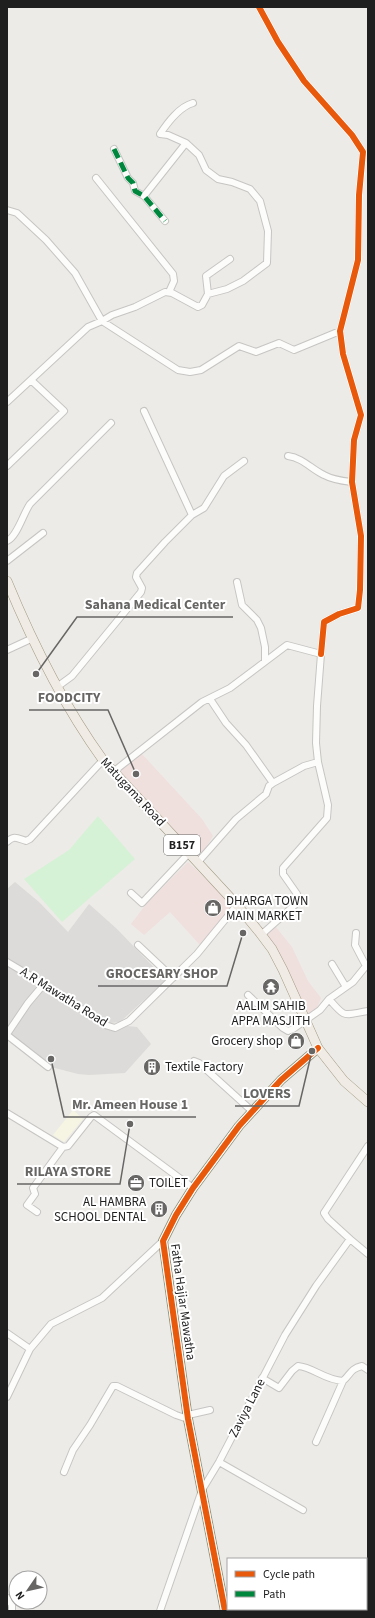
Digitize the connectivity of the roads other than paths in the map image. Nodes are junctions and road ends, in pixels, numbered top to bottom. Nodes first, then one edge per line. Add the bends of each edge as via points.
1 (259, 7) edge
2 (193, 103) dead end
3 (186, 143) junction
4 (114, 149) dead end
5 (96, 178) dead end
6 (144, 196) junction
7 (7, 210) edge
8 (164, 221) dead end
9 (230, 259) dead end
10 (169, 292) junction
11 (208, 294) junction
12 (102, 321) junction
13 (340, 332) junction
14 (31, 380) junction
15 (7, 402) edge
16 (144, 411) dead end
17 (111, 423) dead end
18 (288, 456) dead end
19 (244, 461) dead end
20 (7, 466) edge
21 (352, 482) junction
22 (192, 515) junction
23 (43, 533) dead end
24 (7, 541) edge
25 (7, 562) edge
26 (7, 581) edge
27 (237, 582) dead end
28 (33, 638) junction
29 (7, 650) edge
30 (321, 654) junction
31 (265, 661) junction
32 (57, 688) junction
33 (210, 699) junction
34 (103, 760) junction
35 (318, 762) junction
36 (113, 772) junction
37 (273, 783) junction
38 (7, 842) edge
39 (189, 852) junction
40 (198, 862) junction
41 (131, 893) dead end
42 (237, 905) junction
43 (356, 932) dead end
44 (261, 935) junction
45 (138, 945) dead end
46 (7, 962) edge
47 (332, 964) dead end
48 (367, 965) edge
49 (173, 978) junction
50 (44, 984) junction
51 (346, 987) junction
52 (248, 995) dead end
53 (329, 1000) junction
54 (368, 1012) edge
55 (306, 1021) junction
56 (7, 1034) edge
57 (318, 1048) junction
58 (194, 1061) dead end
59 (48, 1067) dead end
60 (368, 1102) edge
61 (252, 1111) junction
62 (7, 1113) edge
63 (368, 1146) edge
64 (62, 1148) junction
65 (193, 1188) junction
66 (36, 1212) dead end
67 (350, 1239) junction
68 (162, 1241) junction
69 (368, 1254) edge
70 (7, 1333) edge
71 (30, 1349) junction
72 (368, 1370) edge
73 (262, 1378) junction
74 (343, 1381) junction
75 (7, 1397) edge
76 (210, 1410) dead end
77 (188, 1417) junction
78 (316, 1442) dead end
79 (219, 1462) junction
80 (64, 1472) dead end
81 (202, 1490) junction
82 (303, 1510) dead end
83 (7, 1598) edge
84 (12, 1611) edge
85 (160, 1611) edge
86 (224, 1611) edge

1 - 13 street via 304,81 352,135 363,152 359,195 358,260
2 - 3 street via 173,116 160,134
3 - 6 street
3 - 11 street via 199,154 206,170 218,179 250,189 260,201 268,232 267,263 232,287
4 - 6 street via 135,191
5 - 10 street via 173,274 174,281
6 - 8 street
7 - 12 street via 17,213 46,240 75,273
9 - 11 street via 206,276
10 - 11 street via 198,307 204,304
10 - 12 street
12 - 13 street via 178,370 190,372 201,370 239,346 256,352 279,343 294,350
12 - 14 street via 88,327
13 - 21 street via 343,354 361,415 354,440
14 - 15 street
14 - 20 street via 64,411
16 - 22 street
17 - 24 street via 30,504 14,535
18 - 21 street via 297,457 324,476
19 - 22 street via 224,476 204,508
21 - 30 street via 362,536 358,608 324,622
22 - 32 street via 137,573 141,592 72,676
23 - 25 street
26 - 28 main road, Matugama Road / B157
27 - 31 street via 242,604 261,628
28 - 29 street
28 - 32 main road, Matugama Road / B157
30 - 31 street via 287,645
30 - 35 street via 317,706
31 - 33 street via 230,688
32 - 34 main road, Matugama Road / B157
33 - 36 street via 202,702
33 - 37 street
34 - 36 main road, Matugama Road / B157
34 - 38 street via 30,839 26,841 15,837
35 - 37 street via 304,766
35 - 44 street via 328,805 326,818 283,868 283,874 297,894 297,903
36 - 39 main road, Matugama Road / B157
37 - 40 street via 266,794 236,819
39 - 40 main road, Matugama Road / B157
39 - 41 street via 142,903
40 - 42 main road, Matugama Road / B157
42 - 44 main road, Matugama Road / B157
42 - 49 street, A.R Mawatha Road via 197,954
43 - 48 street via 355,945
44 - 55 main road, Matugama Road / B157 via 283,970
45 - 49 street
46 - 50 street, A.R Mawatha Road
47 - 51 street
48 - 51 street
49 - 50 street, A.R Mawatha Road via 130,1021 115,1028 105,1025
50 - 56 street
51 - 53 street
52 - 55 street via 288,1031
53 - 54 street via 345,1015
53 - 55 street
55 - 57 main road, Matugama Road / B157
56 - 59 street
57 - 60 main road, Matugama Road / B157 via 344,1081
57 - 61 street, Fatha Hajiar Mawatha via 281,1080
58 - 61 street
61 - 65 street, Fatha Hajiar Mawatha
62 - 64 street
63 - 67 street via 324,1213 328,1220
64 - 65 street via 68,1146 94,1115
64 - 66 street via 33,1188 35,1194 27,1205
65 - 68 street, Fatha Hajiar Mawatha
67 - 69 street
67 - 73 street, Zaviya Lane via 316,1286
68 - 71 street via 102,1298 51,1324
68 - 77 street, Fatha Hajiar Mawatha
70 - 71 street
71 - 75 street
72 - 74 street via 362,1366 355,1368
73 - 74 street via 279,1388 298,1366 306,1367 335,1381
73 - 79 street, Zaviya Lane
74 - 78 street
76 - 77 street
77 - 80 street via 176,1415 114,1385 73,1450
77 - 81 street, Fatha Hajiar Mawatha
79 - 81 street, Zaviya Lane
79 - 82 street
81 - 85 street, Zaviya Lane
81 - 86 street, Fatha Hajiar Mawatha
83 - 84 street via 12,1605

